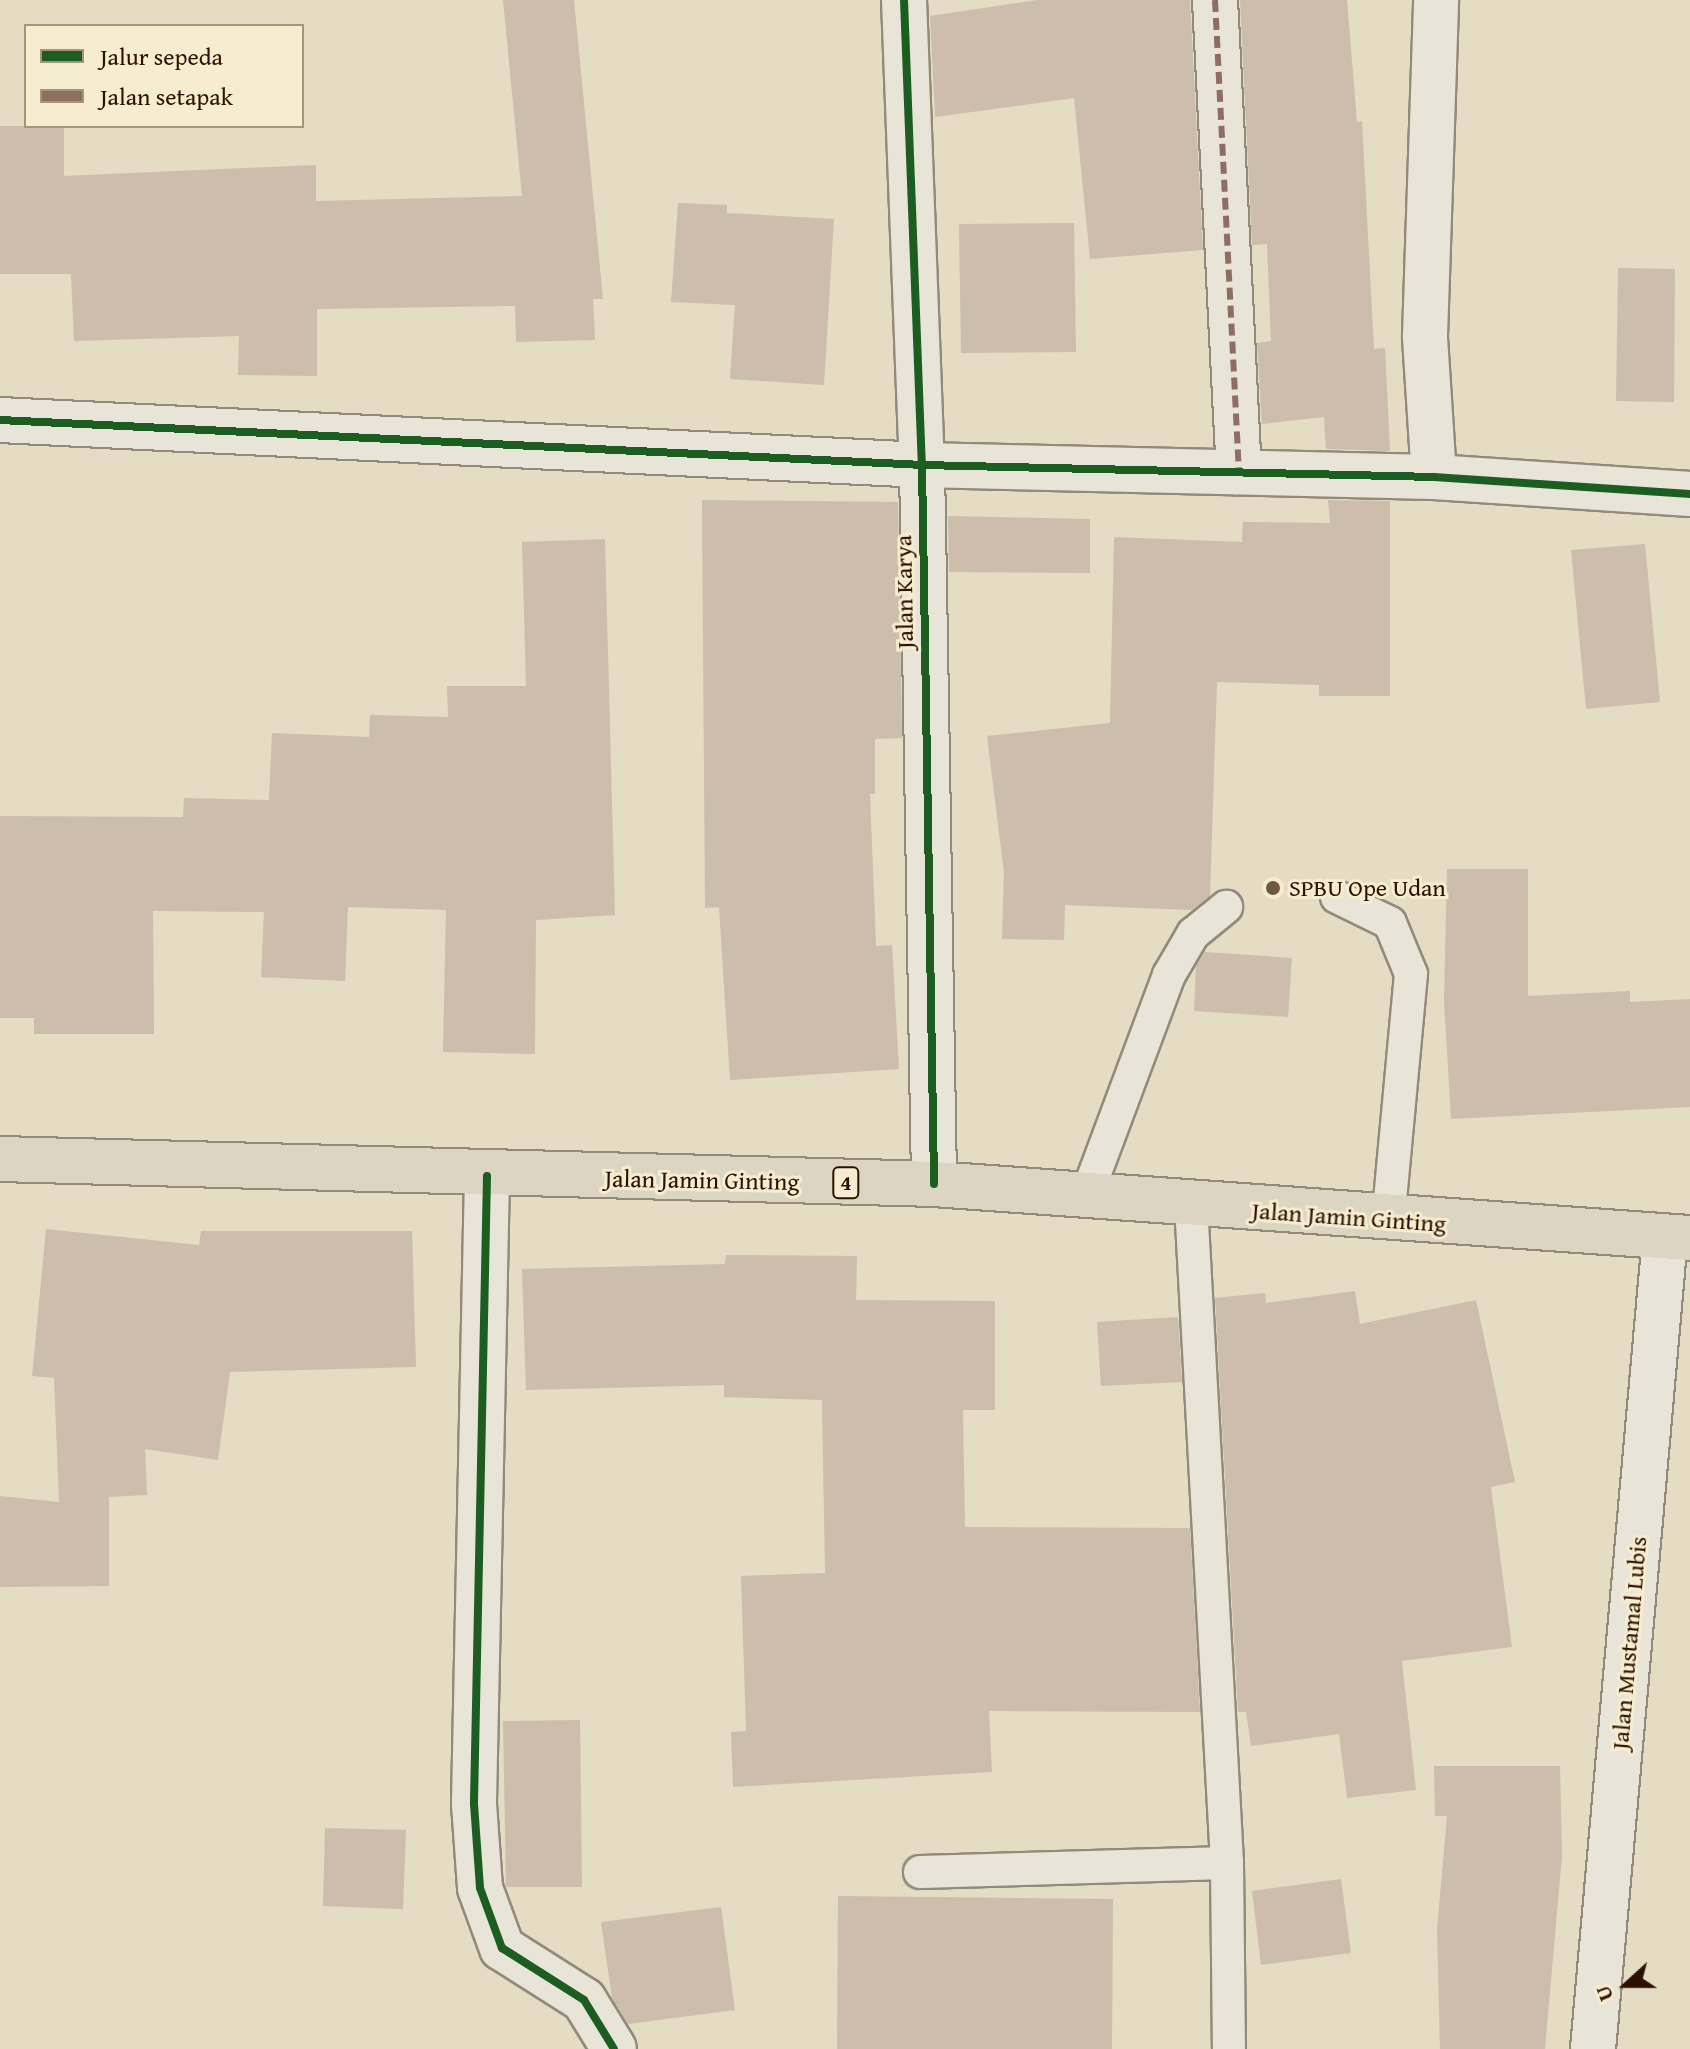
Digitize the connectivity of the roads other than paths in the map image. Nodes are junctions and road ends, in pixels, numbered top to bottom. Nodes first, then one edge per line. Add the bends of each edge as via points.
1 (904, 0) edge
2 (1215, 0) edge
3 (1436, 0) edge
4 (0, 420) edge
5 (922, 465) junction
6 (1239, 472) junction
7 (1434, 477) junction
8 (1690, 494) edge
9 (1337, 897) dead end
10 (1226, 907) dead end
11 (0, 1159) edge
12 (487, 1176) junction
13 (934, 1184) junction
14 (1086, 1197) junction
15 (1191, 1204) junction
16 (1388, 1221) junction
17 (1678, 1238) edge
18 (1227, 1863) junction
19 (920, 1872) dead end
20 (614, 2049) edge
21 (1229, 2049) edge
22 (1593, 2049) edge

1 - 5 street, Jalan Karya
2 - 6 street
3 - 7 street via 1425,336
4 - 5 street
5 - 6 street
5 - 13 street, Jalan Karya
6 - 7 street
7 - 8 street
9 - 16 lane via 1390,923 1411,974
10 - 14 lane via 1193,934 1169,975
11 - 12 highway, Jalan Jamin Ginting / 4
12 - 13 highway, Jalan Jamin Ginting / 4
12 - 20 street via 474,1804 480,1888 502,1948 584,2000
13 - 14 highway, Jalan Jamin Ginting / 4
14 - 15 highway, Jalan Jamin Ginting / 4
15 - 16 highway, Jalan Jamin Ginting / 4
15 - 18 lane
16 - 17 highway, Jalan Jamin Ginting / 4
17 - 22 street, Jalan Mustamal Lubis
18 - 19 lane
18 - 21 lane

